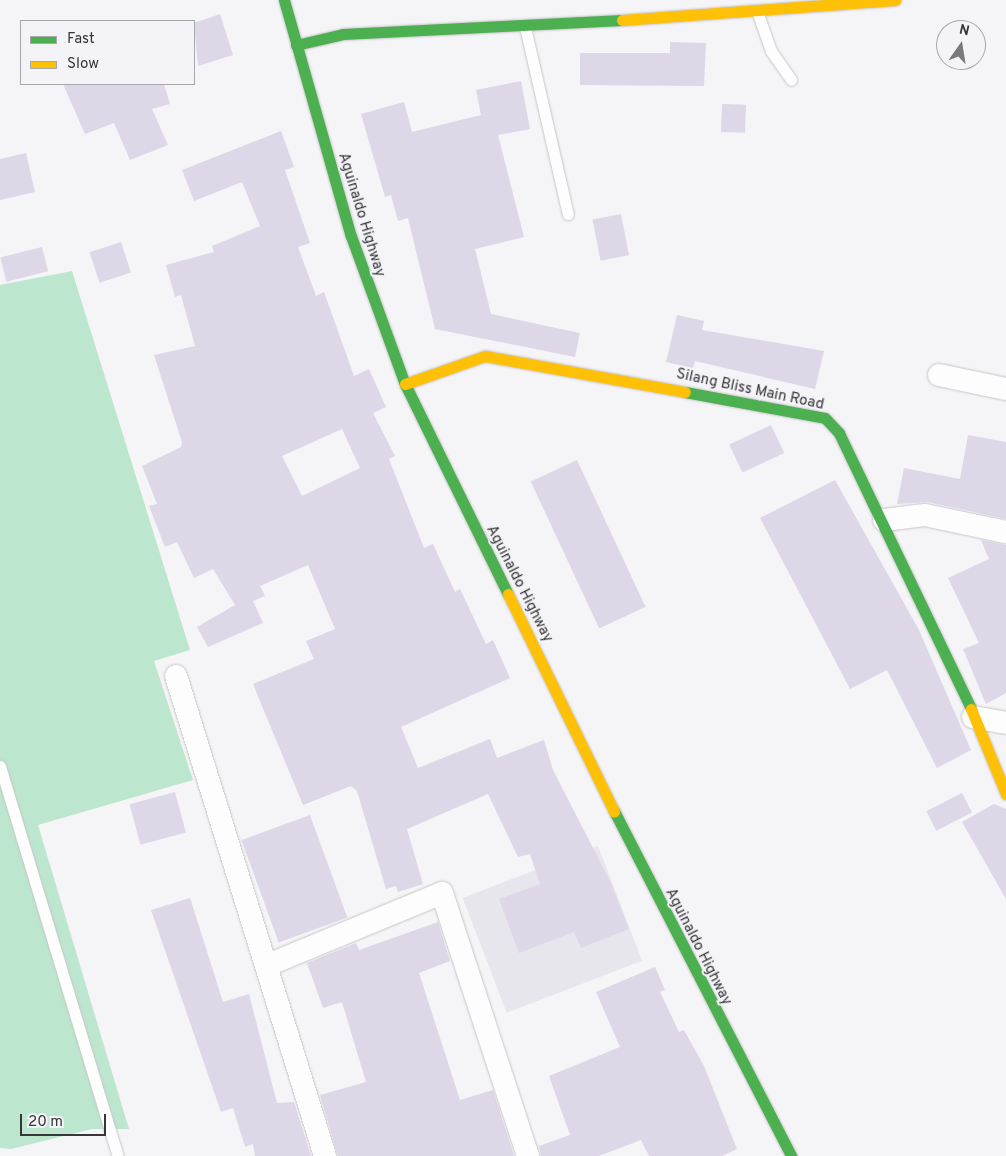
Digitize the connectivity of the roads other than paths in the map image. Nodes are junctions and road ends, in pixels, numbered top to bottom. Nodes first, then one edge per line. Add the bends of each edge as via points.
1 (284, 0) edge
2 (895, 0) edge
3 (756, 8) junction
4 (525, 27) junction
5 (296, 45) junction
6 (791, 80) dead end
7 (568, 214) dead end
8 (939, 375) dead end
9 (405, 384) junction
10 (1006, 389) edge
11 (884, 520) junction
12 (1006, 532) edge
13 (176, 676) dead end
14 (973, 717) junction
15 (1006, 723) edge
16 (0, 766) edge
17 (1006, 794) edge
18 (268, 965) junction
19 (118, 1156) edge
20 (325, 1156) edge
21 (528, 1156) edge
22 (791, 1156) edge

1 - 5 street, Aguinaldo Highway
2 - 3 street
3 - 4 street
3 - 6 lane via 771,51
4 - 5 street via 343,34
4 - 7 lane
5 - 9 street, Aguinaldo Highway via 354,244
8 - 10 street
9 - 11 street, Silang Bliss Main Road via 485,356 825,418 838,433
9 - 22 street, Aguinaldo Highway via 682,949
11 - 12 street via 925,515
11 - 14 street, Silang Bliss Main Road
13 - 18 street
14 - 15 street
14 - 17 street, Silang Bliss Main Road
16 - 19 lane
18 - 20 street
18 - 21 street via 442,893

